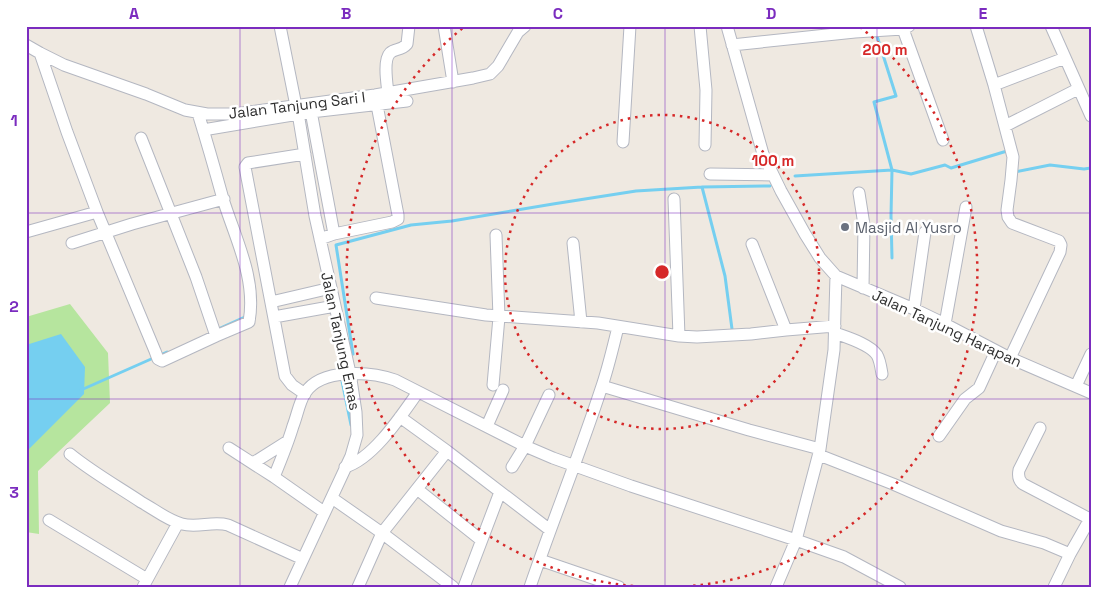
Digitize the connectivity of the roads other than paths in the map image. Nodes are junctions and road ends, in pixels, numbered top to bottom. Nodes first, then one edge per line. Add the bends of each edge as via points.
1 (280, 26) edge
2 (409, 26) edge
3 (444, 26) edge
4 (630, 26) edge
5 (700, 26) edge
6 (727, 26) edge
7 (976, 26) edge
8 (1051, 26) edge
9 (906, 27) edge
10 (519, 28) edge
11 (856, 29) edge
12 (26, 45) edge
13 (732, 46) junction
14 (40, 53) junction
15 (1065, 58) junction
16 (453, 82) junction
17 (994, 85) junction
18 (1078, 89) junction
19 (388, 93) junction
20 (407, 102) dead end
21 (377, 105) junction
22 (310, 108) junction
23 (297, 110) junction
24 (198, 113) junction
25 (1091, 116) edge
26 (1005, 126) junction
27 (203, 130) junction
28 (140, 138) dead end
29 (943, 140) dead end
30 (622, 142) dead end
31 (705, 144) dead end
32 (305, 154) junction
33 (710, 174) dead end
34 (773, 175) junction
35 (859, 193) dead end
36 (224, 199) junction
37 (674, 199) dead end
38 (966, 207) dead end
39 (97, 212) junction
40 (172, 214) junction
41 (26, 232) edge
42 (925, 232) dead end
43 (106, 233) junction
44 (334, 234) junction
45 (496, 235) dead end
46 (320, 239) junction
47 (72, 243) dead end
48 (573, 243) dead end
49 (752, 244) dead end
50 (836, 276) junction
51 (863, 288) junction
52 (333, 297) junction
53 (376, 298) dead end
54 (914, 309) junction
55 (273, 310) junction
56 (499, 317) junction
57 (581, 322) junction
58 (946, 324) junction
59 (618, 326) junction
60 (786, 330) junction
61 (835, 330) junction
62 (215, 332) junction
63 (679, 336) junction
64 (996, 351) junction
65 (1091, 354) edge
66 (1010, 358) junction
67 (350, 373) junction
68 (882, 374) dead end
69 (602, 386) junction
70 (1076, 386) junction
71 (418, 392) junction
72 (1091, 393) edge
73 (305, 394) junction
74 (549, 395) dead end
75 (400, 417) junction
76 (487, 426) junction
77 (1040, 428) dead end
78 (939, 436) dead end
79 (288, 441) junction
80 (525, 446) junction
81 (229, 448) dead end
82 (447, 452) junction
83 (820, 452) junction
84 (70, 454) dead end
85 (252, 463) junction
86 (574, 466) junction
87 (345, 467) junction
88 (512, 468) dead end
89 (274, 476) junction
90 (417, 489) junction
91 (500, 492) junction
92 (332, 498) junction
93 (324, 512) junction
94 (1090, 518) edge
95 (49, 520) dead end
96 (178, 523) junction
97 (550, 530) junction
98 (382, 533) junction
99 (481, 540) junction
100 (796, 540) junction
101 (1070, 554) junction
102 (303, 560) junction
103 (540, 560) junction
104 (877, 582) edge
105 (145, 583) edge
106 (290, 587) edge
107 (358, 587) edge
108 (453, 587) edge
109 (464, 587) edge
110 (530, 587) edge
111 (619, 587) edge
112 (776, 587) edge
113 (900, 587) edge
114 (1054, 587) edge

1 - 23 street, Jalan Tanjung Emas
2 - 19 street via 407,44 390,52 386,62
3 - 16 street
4 - 30 street
5 - 31 street via 706,90
6 - 13 street, Jalan Tanjung Harapan
7 - 17 street
8 - 15 street
9 - 11 street
9 - 29 street
10 - 16 street, Jalan Tanjung Sari I via 493,72
11 - 13 street
12 - 14 street, Jalan Tanjung Sari I
13 - 34 street, Jalan Tanjung Harapan via 761,147
14 - 24 street, Jalan Tanjung Sari I via 64,65
14 - 39 street
15 - 17 street
15 - 18 street
16 - 19 street, Jalan Tanjung Sari I
17 - 26 street
18 - 25 street
18 - 26 street
19 - 22 street, Jalan Tanjung Sari I
20 - 21 street
21 - 22 street
21 - 44 street via 398,219
22 - 23 street, Jalan Tanjung Sari I
22 - 44 street
23 - 24 street, Jalan Tanjung Sari I via 221,115
23 - 27 street
23 - 32 street, Jalan Tanjung Emas
24 - 27 street
26 - 66 street via 1013,157 1007,210 1009,220 1059,241 1061,245
27 - 36 street
28 - 40 street
32 - 46 street, Jalan Tanjung Emas
32 - 55 street via 248,163 245,167
33 - 34 street
34 - 50 street, Jalan Tanjung Harapan via 810,242
35 - 51 street via 864,225
36 - 40 street
36 - 62 street via 250,281 250,313 248,323
37 - 63 street
38 - 58 street
39 - 41 street
39 - 43 street
40 - 43 street
40 - 62 street
42 - 54 street
43 - 47 street
43 - 62 street via 160,360
44 - 46 street
45 - 56 street
46 - 52 street, Jalan Tanjung Emas
48 - 57 street
49 - 60 street
50 - 51 street, Jalan Tanjung Harapan
50 - 61 street
51 - 54 street, Jalan Tanjung Harapan
52 - 55 street
52 - 55 street
52 - 67 street, Jalan Tanjung Emas
53 - 56 street
54 - 58 street, Jalan Tanjung Harapan
55 - 73 street via 285,376
56 - 57 street
56 - 76 street via 498,388
57 - 59 street
58 - 64 street, Jalan Tanjung Harapan
59 - 63 street
59 - 69 street
60 - 61 street
60 - 63 street via 724,336
61 - 68 street via 873,350
61 - 83 street
64 - 66 street, Jalan Tanjung Harapan
64 - 78 street via 978,388 962,402
65 - 70 street
66 - 70 street, Jalan Tanjung Harapan
67 - 71 street via 387,377
67 - 73 street via 319,380
67 - 87 street, Jalan Tanjung Emas via 357,430 354,448
69 - 83 street
69 - 86 street
70 - 72 street, Jalan Tanjung Harapan
71 - 75 street
71 - 76 street
73 - 79 street
74 - 80 street
75 - 82 street
75 - 87 street via 370,451 356,463
76 - 80 street
77 - 94 street via 1018,470 1019,480
79 - 85 street
79 - 89 street
80 - 86 street
80 - 88 street
81 - 85 street
82 - 90 street
82 - 91 street
83 - 100 street
83 - 101 street via 1001,531
84 - 96 street via 85,467
85 - 89 street
86 - 97 street
86 - 100 street
87 - 92 street, Jalan Tanjung Emas
89 - 93 street
90 - 98 street
90 - 99 street
91 - 97 street
91 - 99 street
92 - 93 street, Jalan Tanjung Emas
92 - 98 street
93 - 102 street, Jalan Tanjung Emas
94 - 101 street
95 - 105 street
96 - 102 street via 228,525
96 - 105 street
97 - 103 street
98 - 107 street
98 - 108 street
99 - 109 street
100 - 104 street via 844,557
100 - 112 street
101 - 114 street
102 - 106 street, Jalan Tanjung Emas
103 - 110 street
103 - 111 street
104 - 113 street

